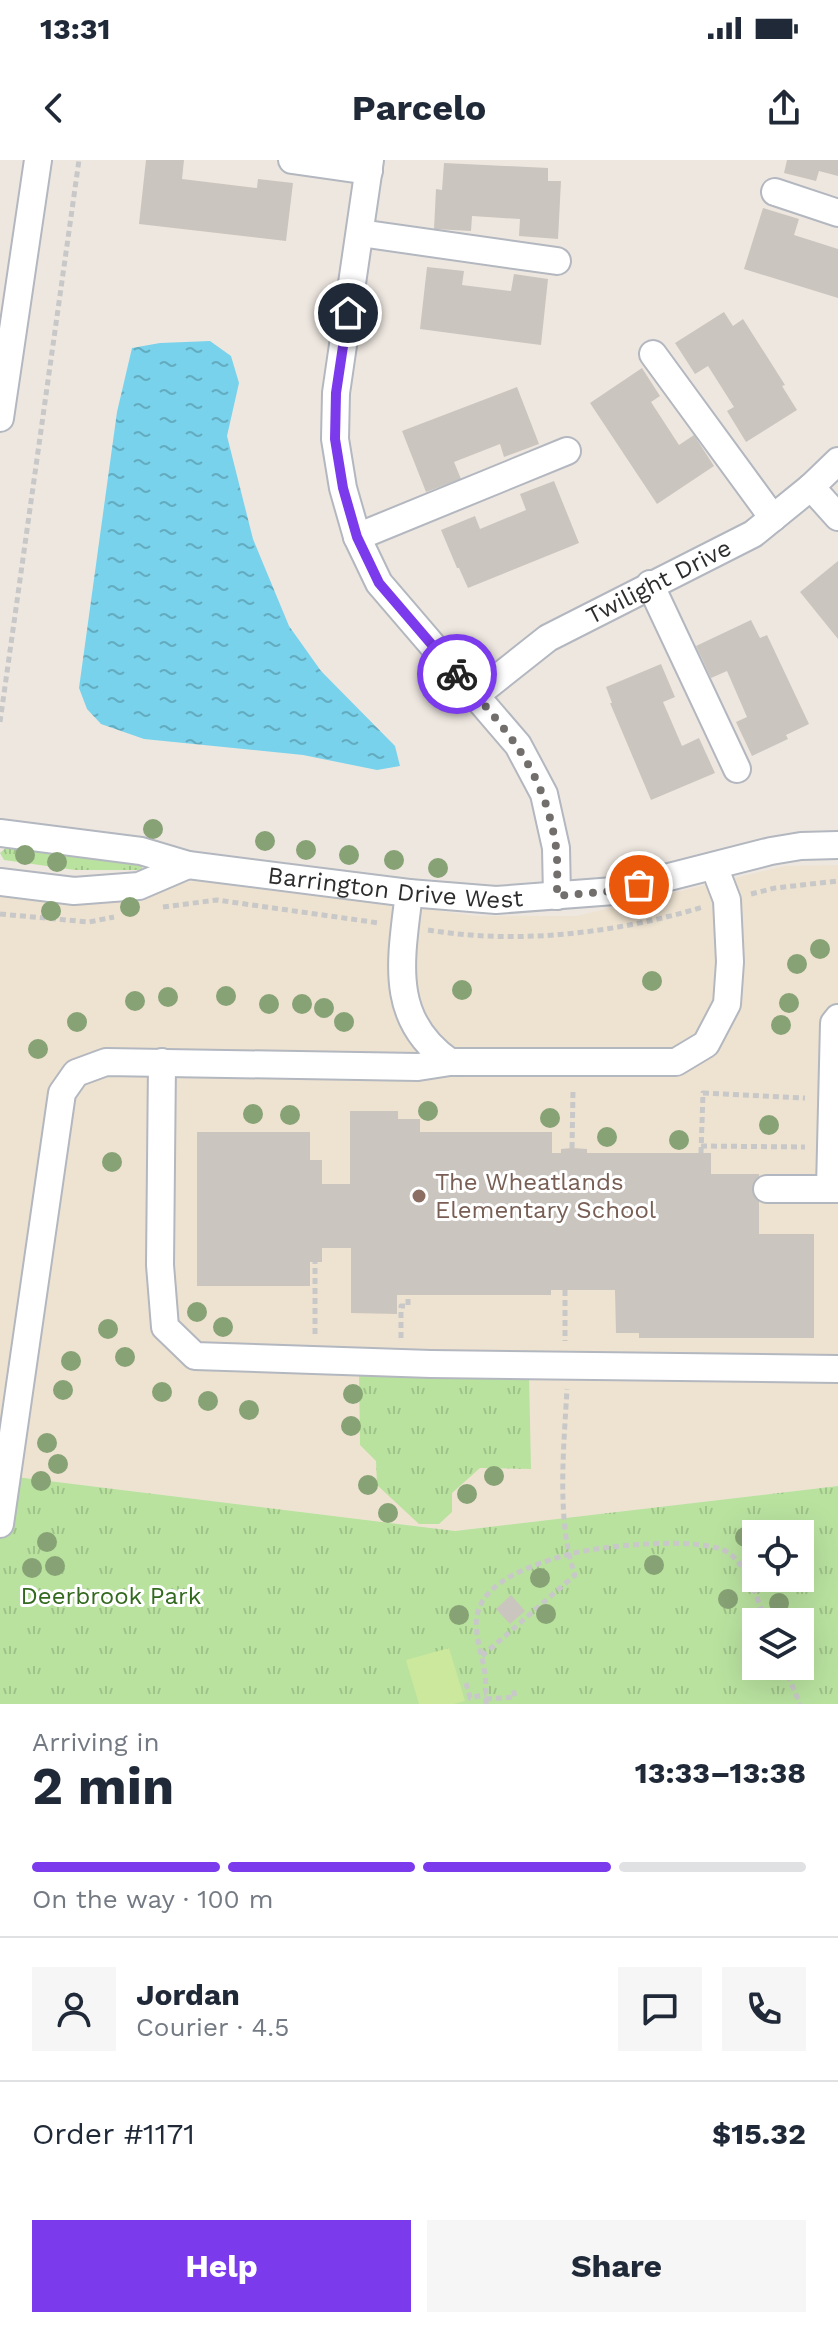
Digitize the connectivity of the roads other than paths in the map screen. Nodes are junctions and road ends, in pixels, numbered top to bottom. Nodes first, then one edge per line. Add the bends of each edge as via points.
1 (38, 160) edge
2 (292, 160) edge
3 (369, 165) edge
4 (775, 192) dead end
5 (838, 213) edge
6 (360, 233) junction
7 (557, 261) dead end
8 (653, 354) dead end
9 (0, 418) edge
10 (567, 451) dead end
11 (838, 461) edge
12 (811, 487) junction
13 (838, 517) edge
14 (773, 518) junction
15 (357, 537) junction
16 (650, 584) junction
17 (476, 695) junction
18 (737, 769) dead end
19 (0, 833) edge
20 (838, 845) edge
21 (188, 865) junction
22 (714, 866) junction
23 (0, 882) edge
24 (409, 893) junction
25 (557, 896) junction
26 (838, 1018) edge
27 (162, 1062) junction
28 (450, 1062) junction
29 (834, 1188) edge
30 (767, 1189) dead end
31 (838, 1369) edge
32 (0, 1524) edge

1 - 9 street
2 - 3 street
3 - 6 street
4 - 5 street
6 - 7 street
6 - 15 street via 336,393 335,439
8 - 14 street
10 - 15 street
11 - 12 street, Twilight Drive
12 - 13 street
12 - 14 street, Twilight Drive
14 - 16 street, Twilight Drive via 753,534
15 - 17 street via 379,583
16 - 17 street, Twilight Drive via 548,638
16 - 18 street
17 - 25 street via 518,745 544,794 556,848
19 - 21 street, Barrington Drive West via 141,851
20 - 22 street, Barrington Drive West via 771,851
21 - 23 street via 139,886 74,891
21 - 24 street, Barrington Drive West
22 - 25 street, Barrington Drive West via 614,891
22 - 28 street via 727,900 730,962 727,1004 706,1044 676,1062
24 - 25 street, Barrington Drive West via 496,900
24 - 28 street via 406,1007 423,1039
26 - 29 street
27 - 28 street via 418,1067
27 - 31 street via 160,1265 165,1327 195,1356
27 - 32 street via 106,1062 76,1073 62,1093
29 - 30 street

